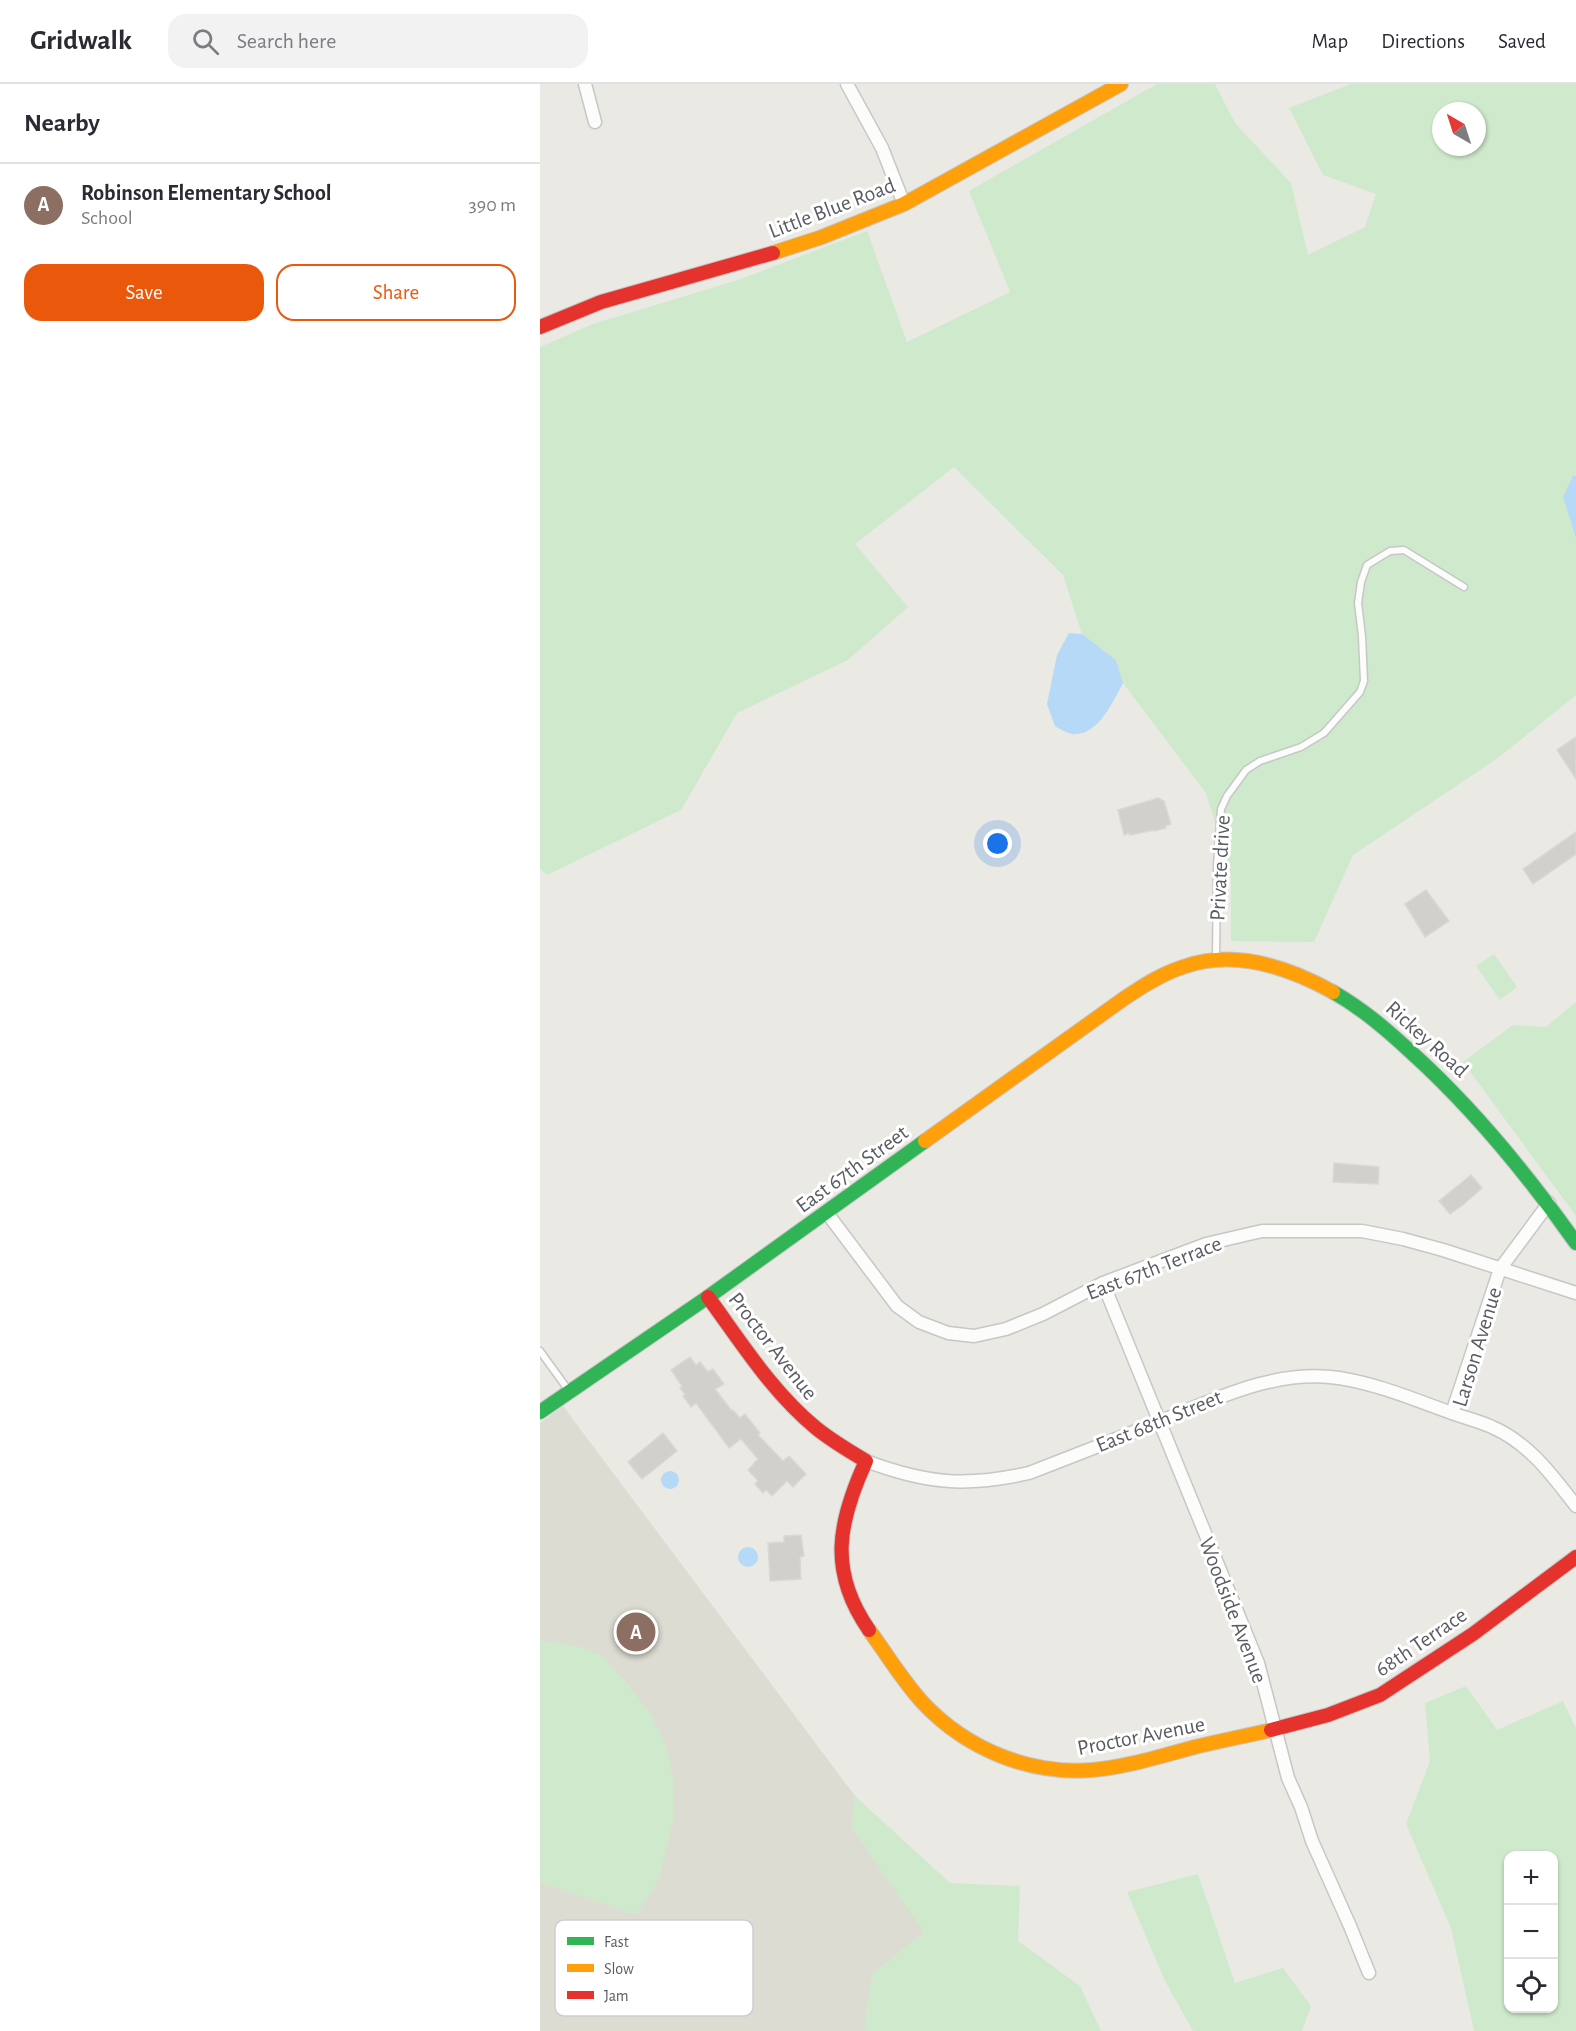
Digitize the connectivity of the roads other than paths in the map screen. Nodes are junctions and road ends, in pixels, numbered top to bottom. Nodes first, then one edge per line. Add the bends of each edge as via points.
1 (585, 84) edge
2 (847, 84) edge
3 (1120, 84) edge
4 (595, 122) dead end
5 (904, 204) junction
6 (540, 327) edge
7 (1464, 587) dead end
8 (1216, 960) junction
9 (1191, 964) joint
10 (1549, 1203) junction
11 (827, 1213) junction
12 (1576, 1243) edge
13 (1500, 1269) junction
14 (1103, 1282) junction
15 (1576, 1293) edge
16 (708, 1297) junction
17 (540, 1351) edge
18 (570, 1391) junction
19 (540, 1412) edge
20 (1452, 1413) junction
21 (1158, 1422) junction
22 (866, 1461) junction
23 (1576, 1506) edge
24 (1576, 1557) edge
25 (1274, 1729) junction
26 (1368, 1973) dead end

1 - 4 street
2 - 5 street via 882,148
3 - 5 street, Little Blue Road
5 - 6 street, Little Blue Road via 822,237 601,302
7 - 8 lane, Private drive via 1404,550 1390,551 1367,566 1358,603 1364,681 1360,692 1324,733 1246,770 1221,809
8 - 9 street, Rickey Road
8 - 10 street, Rickey Road via 1282,969 1364,1010 1467,1105
9 - 11 street, East 67th Street via 1122,999
10 - 12 street, Rickey Road
10 - 13 street
11 - 14 street, East 67th Terrace via 897,1306 919,1322 948,1333 974,1336 1006,1329
11 - 16 street, East 67th Street
13 - 14 street, East 67th Terrace via 1403,1239 1362,1231 1262,1231 1206,1244
13 - 15 street, East 67th Terrace
13 - 20 street, Larson Avenue
14 - 21 street, Woodside Avenue
16 - 18 street, East 67th Street
16 - 22 street, Proctor Avenue via 786,1401 824,1436
17 - 18 lane
18 - 19 street, East 67th Street
20 - 21 street, East 68th Street via 1352,1381 1304,1377 1246,1386
20 - 23 street, Larson Avenue via 1493,1427 1521,1444 1541,1461
21 - 22 street, East 68th Street via 1029,1473 994,1480 926,1479
21 - 25 street, Woodside Avenue via 1258,1663
22 - 25 street, Proctor Avenue via 843,1515 843,1577 857,1612 921,1702 974,1744 1012,1761 1056,1771 1078,1771 1148,1760
24 - 25 street, 68th Terrace via 1447,1654 1373,1699
25 - 26 street, Woodside Avenue via 1287,1778

